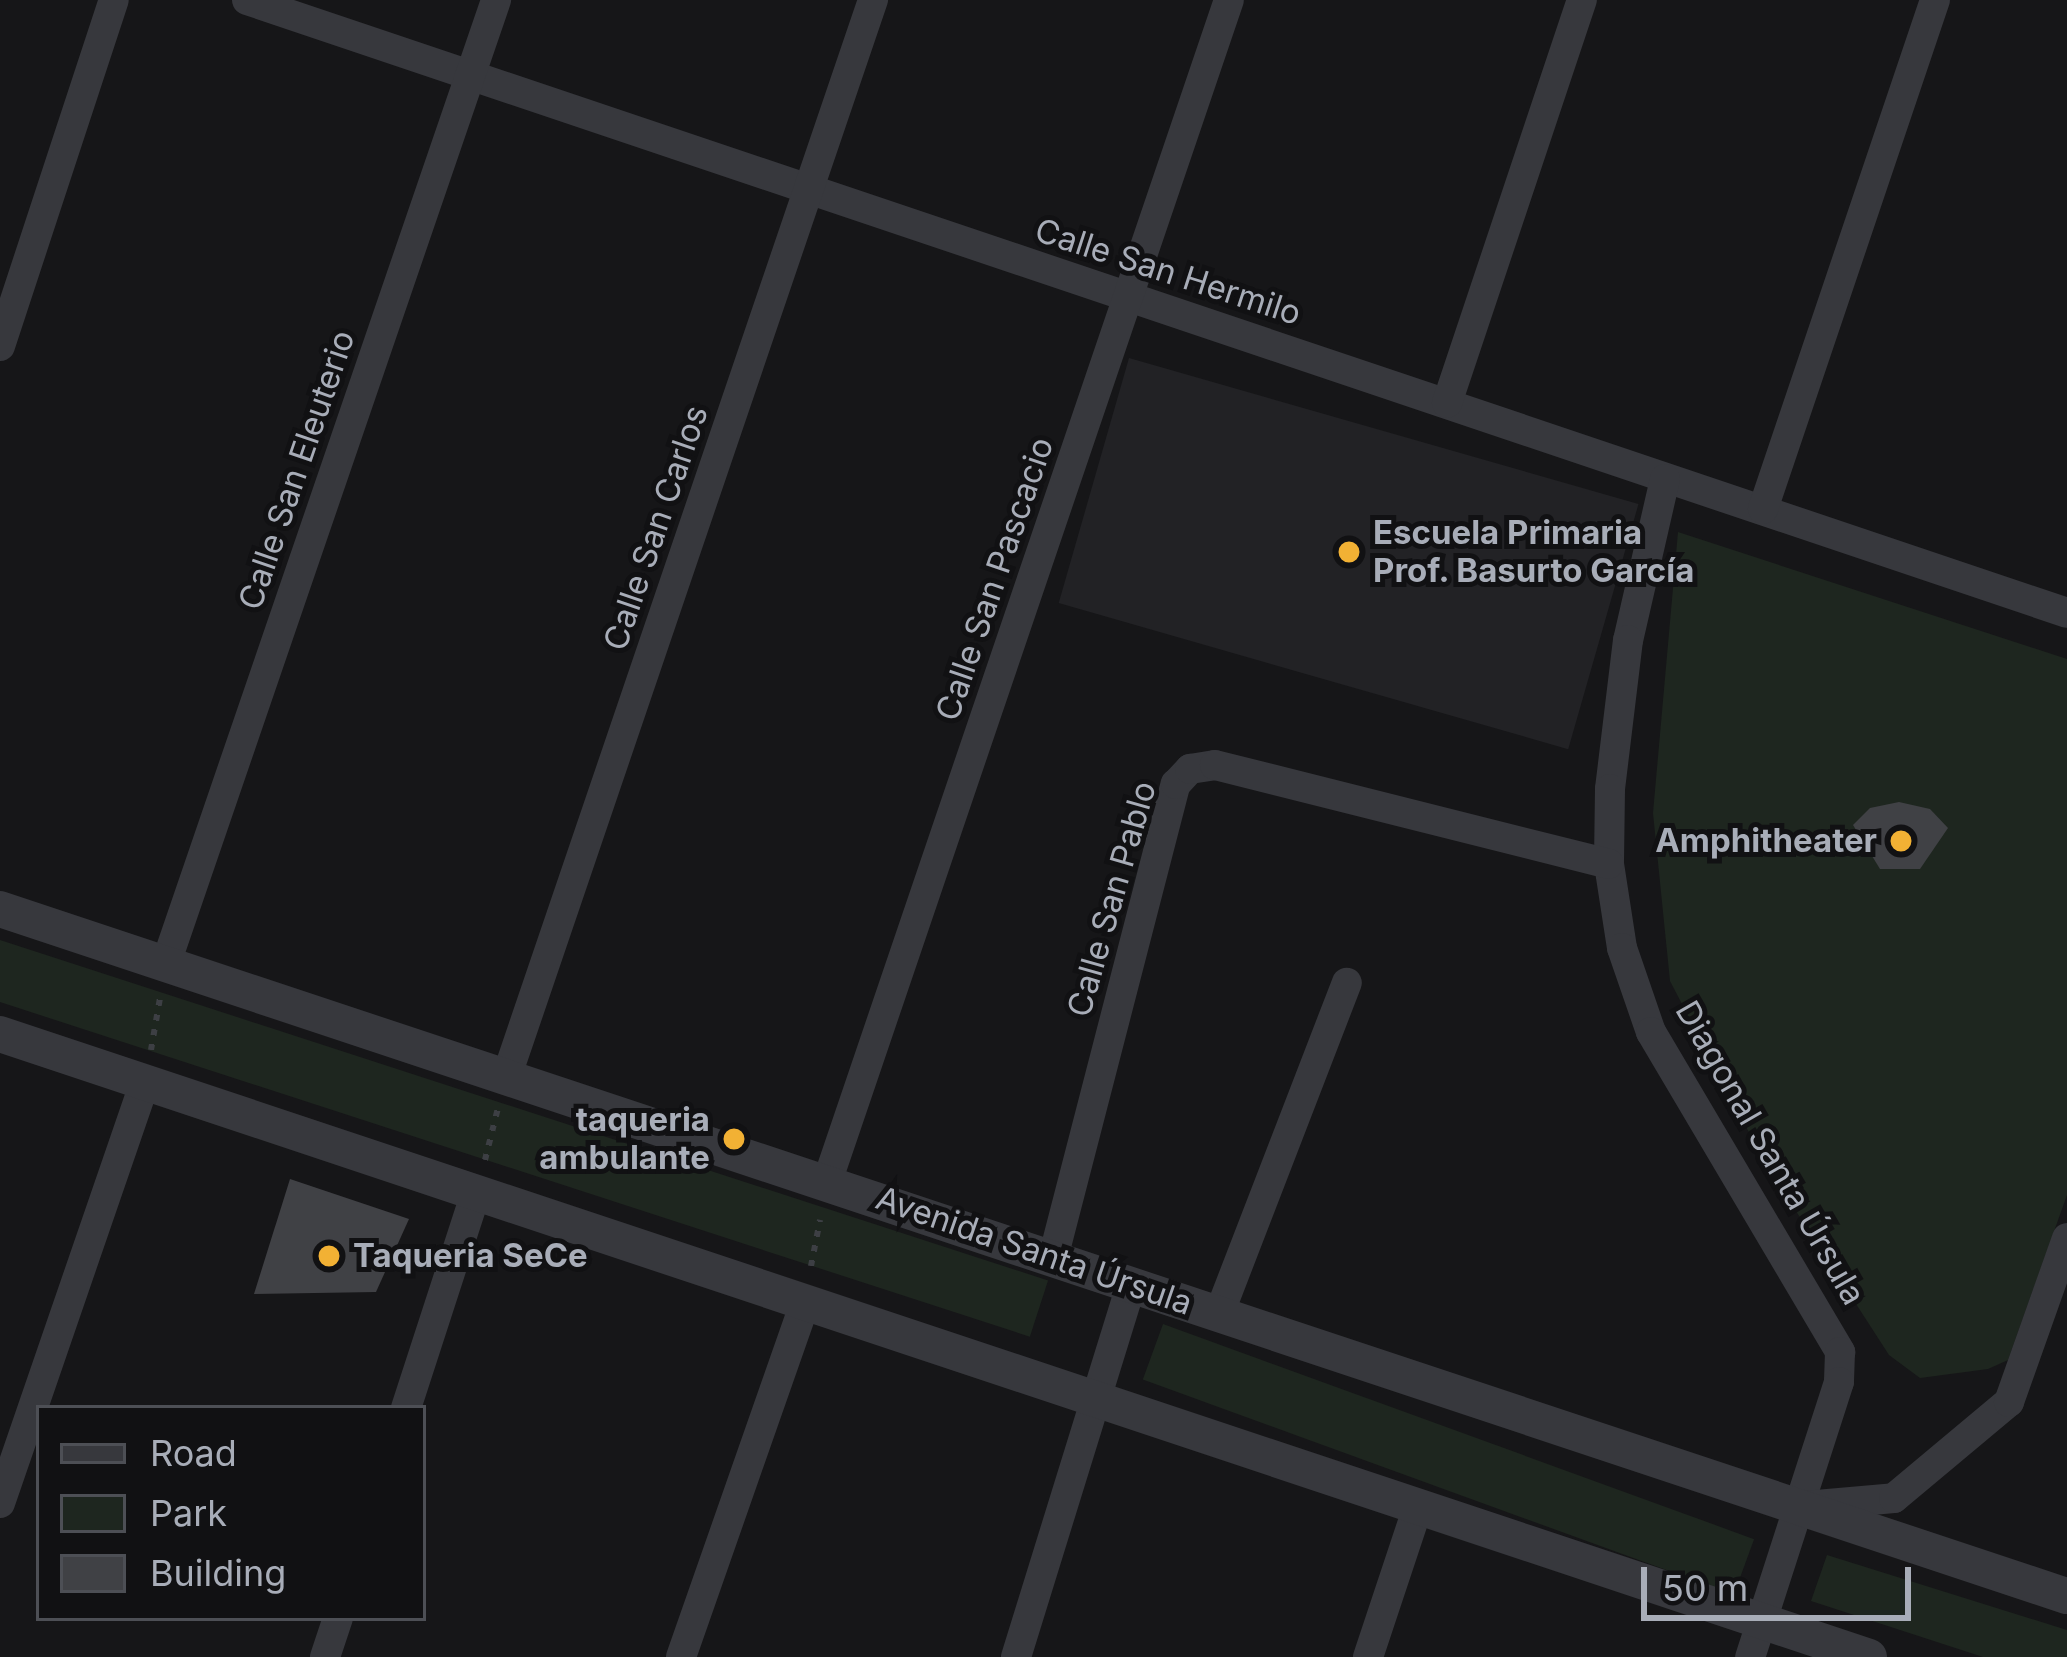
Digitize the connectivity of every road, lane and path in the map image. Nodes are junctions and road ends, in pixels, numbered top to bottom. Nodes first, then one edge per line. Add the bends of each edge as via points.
1 (113, 0) edge
2 (247, 0) edge
3 (496, 0) edge
4 (873, 0) edge
5 (1229, 0) edge
6 (1582, 0) edge
7 (1934, 0) edge
8 (469, 75) junction
9 (810, 192) junction
10 (1129, 297) junction
11 (0, 346) edge
12 (1447, 403) junction
13 (1665, 479) junction
14 (1763, 509) junction
15 (2067, 613) edge
16 (1609, 864) junction
17 (0, 909) edge
18 (166, 963) junction
19 (1347, 982) dead end
20 (0, 1034) edge
21 (506, 1078) junction
22 (146, 1083) junction
23 (827, 1182) junction
24 (476, 1192) junction
25 (2067, 1238) edge
26 (1053, 1258) junction
27 (1131, 1286) junction
28 (804, 1305) junction
29 (1219, 1314) junction
30 (1097, 1404) junction
31 (407, 1405) edge
32 (0, 1503) edge
33 (1799, 1507) junction
34 (1416, 1514) junction
35 (2067, 1596) edge
36 (337, 1621) edge
37 (1756, 1640) edge
38 (325, 1657) edge
39 (681, 1657) edge
40 (1016, 1657) edge
41 (1368, 1657) edge
42 (1869, 1657) edge

1 - 11 street
2 - 8 street, Calle San Hermilo
3 - 8 street, Calle San Eleuterio
4 - 9 street, Calle San Carlos
5 - 10 street, Calle San Pascacio
6 - 12 street
7 - 14 street
8 - 9 street, Calle San Hermilo
8 - 18 street, Calle San Eleuterio
9 - 10 street, Calle San Hermilo
9 - 21 street, Calle San Carlos
10 - 12 street, Calle San Hermilo
10 - 23 street, Calle San Pascacio
12 - 13 street, Calle San Hermilo
13 - 14 street, Calle San Hermilo
13 - 16 street, Diagonal Santa Úrsula via 1628,640
14 - 15 street, Calle San Hermilo
16 - 26 street, Calle San Pablo via 1215,765 1190,769 1176,784
16 - 33 street, Diagonal Santa Úrsula via 1622,949 1651,1032 1840,1352 1839,1382
17 - 18 street, Avenida Santa Úrsula
18 - 21 street, Avenida Santa Úrsula
18 - 22 path
19 - 29 street
20 - 22 street
21 - 23 street, Avenida Santa Úrsula
21 - 24 path
22 - 24 street
22 - 32 street
23 - 26 street, Avenida Santa Úrsula
23 - 28 path
24 - 28 street
24 - 31 street
25 - 33 street via 2009,1402 1894,1498
26 - 27 street, Avenida Santa Úrsula
27 - 29 street, Avenida Santa Úrsula
27 - 30 street
28 - 30 street
28 - 39 street
29 - 33 street, Avenida Santa Úrsula
30 - 34 street
30 - 40 street
33 - 35 street, Avenida Santa Úrsula
33 - 37 street, Diagonal Santa Úrsula
34 - 37 street
34 - 41 street
36 - 38 street
37 - 42 street

